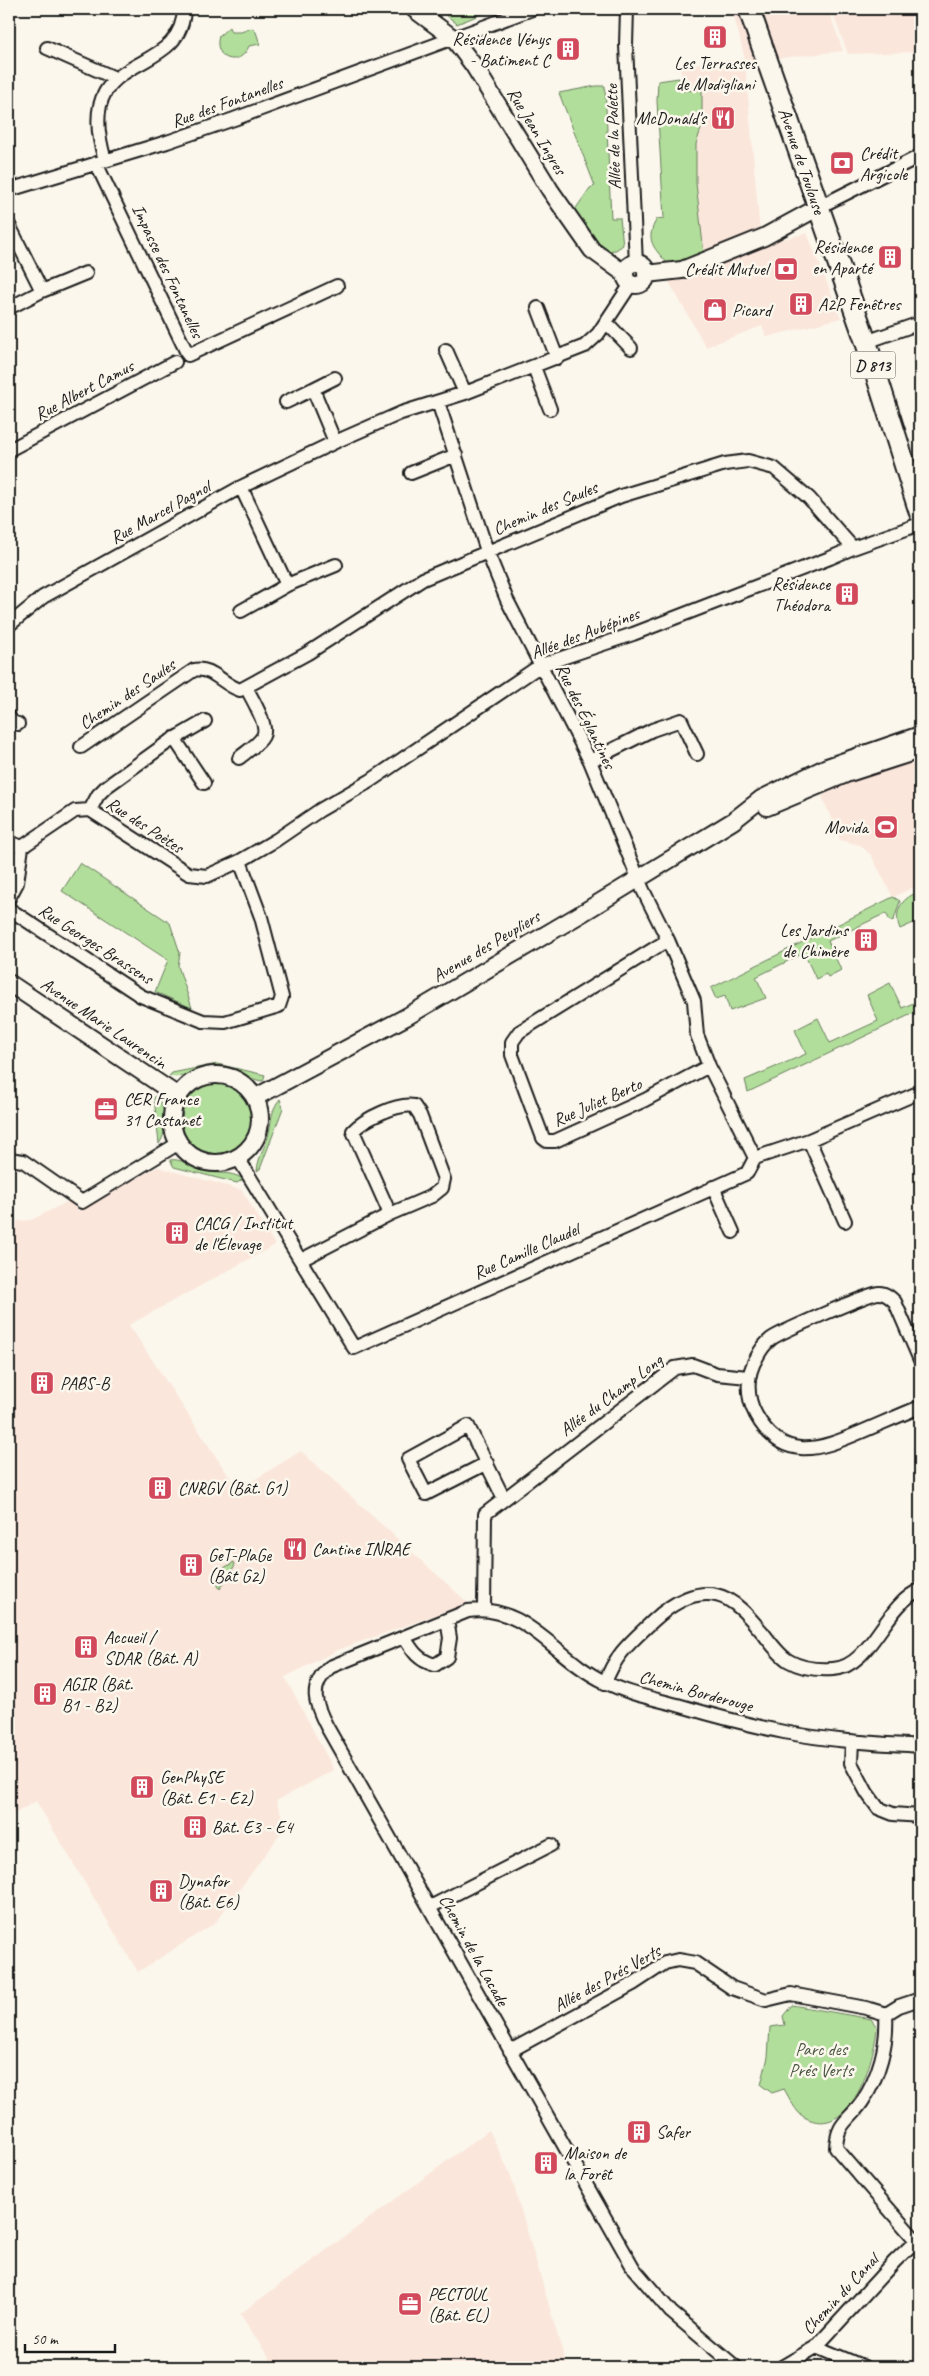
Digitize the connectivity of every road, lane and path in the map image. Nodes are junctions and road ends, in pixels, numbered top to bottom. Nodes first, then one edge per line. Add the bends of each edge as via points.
1 (184, 9) edge
2 (414, 9) edge
3 (532, 9) edge
4 (627, 9) edge
5 (749, 9) edge
6 (453, 38) junction
7 (48, 48) dead end
8 (115, 78) junction
9 (920, 156) edge
10 (101, 161) junction
11 (9, 190) edge
12 (821, 213) junction
13 (9, 225) edge
14 (86, 273) dead end
15 (634, 274) junction
16 (337, 286) dead end
17 (42, 291) junction
18 (9, 308) edge
19 (538, 308) dead end
20 (606, 322) junction
21 (920, 323) edge
22 (866, 342) junction
23 (631, 348) dead end
24 (446, 350) dead end
25 (557, 358) junction
26 (175, 362) dead end
27 (534, 367) junction
28 (335, 378) dead end
29 (313, 389) junction
30 (465, 392) junction
31 (286, 402) dead end
32 (438, 402) junction
33 (550, 409) dead end
34 (335, 442) junction
35 (9, 450) edge
36 (456, 455) junction
37 (411, 473) dead end
38 (241, 487) junction
39 (920, 513) edge
40 (920, 524) edge
41 (853, 548) junction
42 (487, 551) junction
43 (336, 565) dead end
44 (288, 585) junction
45 (241, 611) dead end
46 (9, 625) edge
47 (541, 665) junction
48 (246, 687) junction
49 (205, 720) dead end
50 (920, 735) edge
51 (174, 738) junction
52 (81, 747) dead end
53 (920, 750) edge
54 (697, 754) dead end
55 (238, 758) dead end
56 (590, 760) junction
57 (204, 782) dead end
58 (90, 810) junction
59 (733, 821) junction
60 (9, 842) edge
61 (22, 847) junction
62 (240, 861) junction
63 (639, 878) junction
64 (9, 898) edge
65 (9, 909) edge
66 (668, 940) junction
67 (9, 983) edge
68 (708, 1066) junction
69 (920, 1092) edge
70 (178, 1096) junction
71 (256, 1097) junction
72 (809, 1140) junction
73 (179, 1143) junction
74 (238, 1158) junction
75 (755, 1158) junction
76 (9, 1159) edge
77 (713, 1187) junction
78 (390, 1214) junction
79 (845, 1221) dead end
80 (733, 1232) dead end
81 (301, 1260) junction
82 (920, 1360) edge
83 (748, 1377) junction
84 (920, 1407) edge
85 (487, 1463) junction
86 (504, 1499) junction
87 (920, 1590) edge
88 (484, 1609) junction
89 (447, 1620) junction
90 (404, 1637) junction
91 (605, 1683) junction
92 (852, 1741) junction
93 (920, 1746) edge
94 (920, 1816) edge
95 (551, 1845) dead end
96 (430, 1907) junction
97 (920, 1999) edge
98 (886, 2014) junction
99 (510, 2051) junction
100 (919, 2241) edge
101 (816, 2347) junction
102 (736, 2367) edge
103 (782, 2367) edge
104 (864, 2367) edge

1 - 8 street via 182,25 175,39 159,53
2 - 6 street, Rue Jean Ingres
3 - 6 street, Rue des Fontanelles
4 - 15 street, Allée de la Palette
5 - 12 main road, Avenue de Toulouse / D 813
6 - 10 street, Rue des Fontanelles via 234,119
6 - 15 street, Rue Jean Ingres via 592,250
7 - 8 street
8 - 10 street via 100,106
9 - 12 street
10 - 11 street, Rue des Fontanelles
10 - 16 street, Impasse des Fontanelles via 188,355
12 - 15 street via 788,223 764,237 682,270
12 - 22 main road, Avenue de Toulouse / D 813
13 - 17 street
14 - 17 street
15 - 20 street, Rue Marcel Pagnol
17 - 18 street
19 - 25 street
20 - 23 street
20 - 25 street, Rue Marcel Pagnol via 585,346
21 - 22 street
22 - 39 main road, Avenue de Toulouse / D 813
24 - 30 street
25 - 27 street, Rue Marcel Pagnol
26 - 35 street, Rue Albert Camus
27 - 30 street, Rue Marcel Pagnol
27 - 33 street
28 - 29 street
29 - 31 street
29 - 34 street
30 - 32 street, Rue Marcel Pagnol
32 - 34 street, Rue Marcel Pagnol via 401,413
32 - 36 street, Rue des Églantines
34 - 38 street, Rue Marcel Pagnol
36 - 37 street
36 - 42 street, Rue des Églantines
38 - 44 street
38 - 46 street, Rue Marcel Pagnol via 43,597
40 - 41 street, Allée des Aubépines
41 - 42 street, Chemin des Saules via 793,482 774,468 748,461 693,472 621,496
41 - 47 street, Allée des Aubépines via 633,634
42 - 47 street, Rue des Églantines via 507,600
42 - 48 street, Chemin des Saules via 423,579
43 - 44 street
44 - 45 street
47 - 56 street, Rue des Églantines
47 - 62 street, Allée des Aubépines via 370,781
48 - 52 street, Chemin des Saules via 240,690 207,670 194,670
48 - 55 street via 265,732
49 - 51 street
50 - 59 street, Avenue des Peupliers via 827,767 794,782 762,799
51 - 57 street
51 - 58 street via 106,787
53 - 59 street, Avenue des Peupliers via 846,774
54 - 56 street via 681,720 652,730
56 - 63 street, Rue des Églantines
58 - 61 street, Rue des Poètes via 75,811
58 - 62 street, Rue des Poètes via 189,874 207,876
59 - 63 street, Avenue des Peupliers
60 - 61 street
61 - 64 street via 17,883
62 - 65 street, Rue Georges Brassens via 261,917 282,997 279,1006 225,1022 203,1021 141,996
63 - 66 street, Rue des Églantines
63 - 71 street, Avenue des Peupliers via 406,1017
66 - 68 street, Rue des Églantines via 694,1000 697,1035
66 - 68 street, Rue Juliet Berto via 519,1032 512,1042 512,1055 542,1138 548,1142 645,1100
67 - 70 street, Avenue Marie Laurencin
68 - 75 street, Rue des Églantines
69 - 72 street
70 - 71 street via 200,1078 224,1075 239,1080
70 - 73 street via 172,1112 174,1133
71 - 74 street via 261,1115 260,1129 254,1144
72 - 75 street
72 - 79 street
73 - 74 street via 192,1157 204,1162 220,1164
73 - 76 street via 82,1202 23,1161
74 - 81 street
75 - 77 street, Rue Camille Claudel via 747,1173
77 - 80 street
77 - 81 street, Rue Camille Claudel via 354,1348
78 - 78 street via 432,1196 442,1188 444,1179 420,1115 414,1106 406,1104 362,1121 353,1131
78 - 81 street
82 - 83 street via 895,1302 890,1296 880,1293 771,1338 756,1357
83 - 84 street via 750,1405 762,1426 776,1440 801,1449 826,1447
83 - 86 street, Allée du Champ Long via 717,1374 693,1365 675,1368
85 - 85 street via 468,1426 408,1458 426,1494
85 - 86 street
86 - 88 street, Allée du Champ Long via 485,1514
87 - 91 street via 899,1606 857,1659 845,1667 833,1669 806,1668 787,1660 743,1611 727,1599 707,1594 687,1597 667,1607 620,1652
88 - 89 street, Chemin de la Lacade via 468,1611
88 - 91 street, Chemin Borderouge via 502,1612 522,1621 570,1662
89 - 90 street, Chemin de la Lacade
89 - 90 street via 450,1638 447,1658 435,1665 421,1661
90 - 96 street, Chemin de la Lacade via 330,1666 317,1684 315,1704
91 - 92 street, Chemin Borderouge via 719,1717 785,1732
92 - 93 street, Chemin Borderouge
92 - 94 street via 851,1763 878,1808 893,1814
95 - 96 street
96 - 99 street, Chemin de la Lacade
97 - 98 street
98 - 99 street, Allée des Prés Verts via 791,1994 766,2000 732,1988 695,1963 678,1960 665,1963
98 - 100 street via 888,2035 875,2081 839,2128 836,2148
99 - 102 street, Chemin de la Lacade via 634,2269 671,2312
100 - 101 street, Chemin du Canal via 894,2261
101 - 103 street, Chemin du Canal
101 - 104 street

